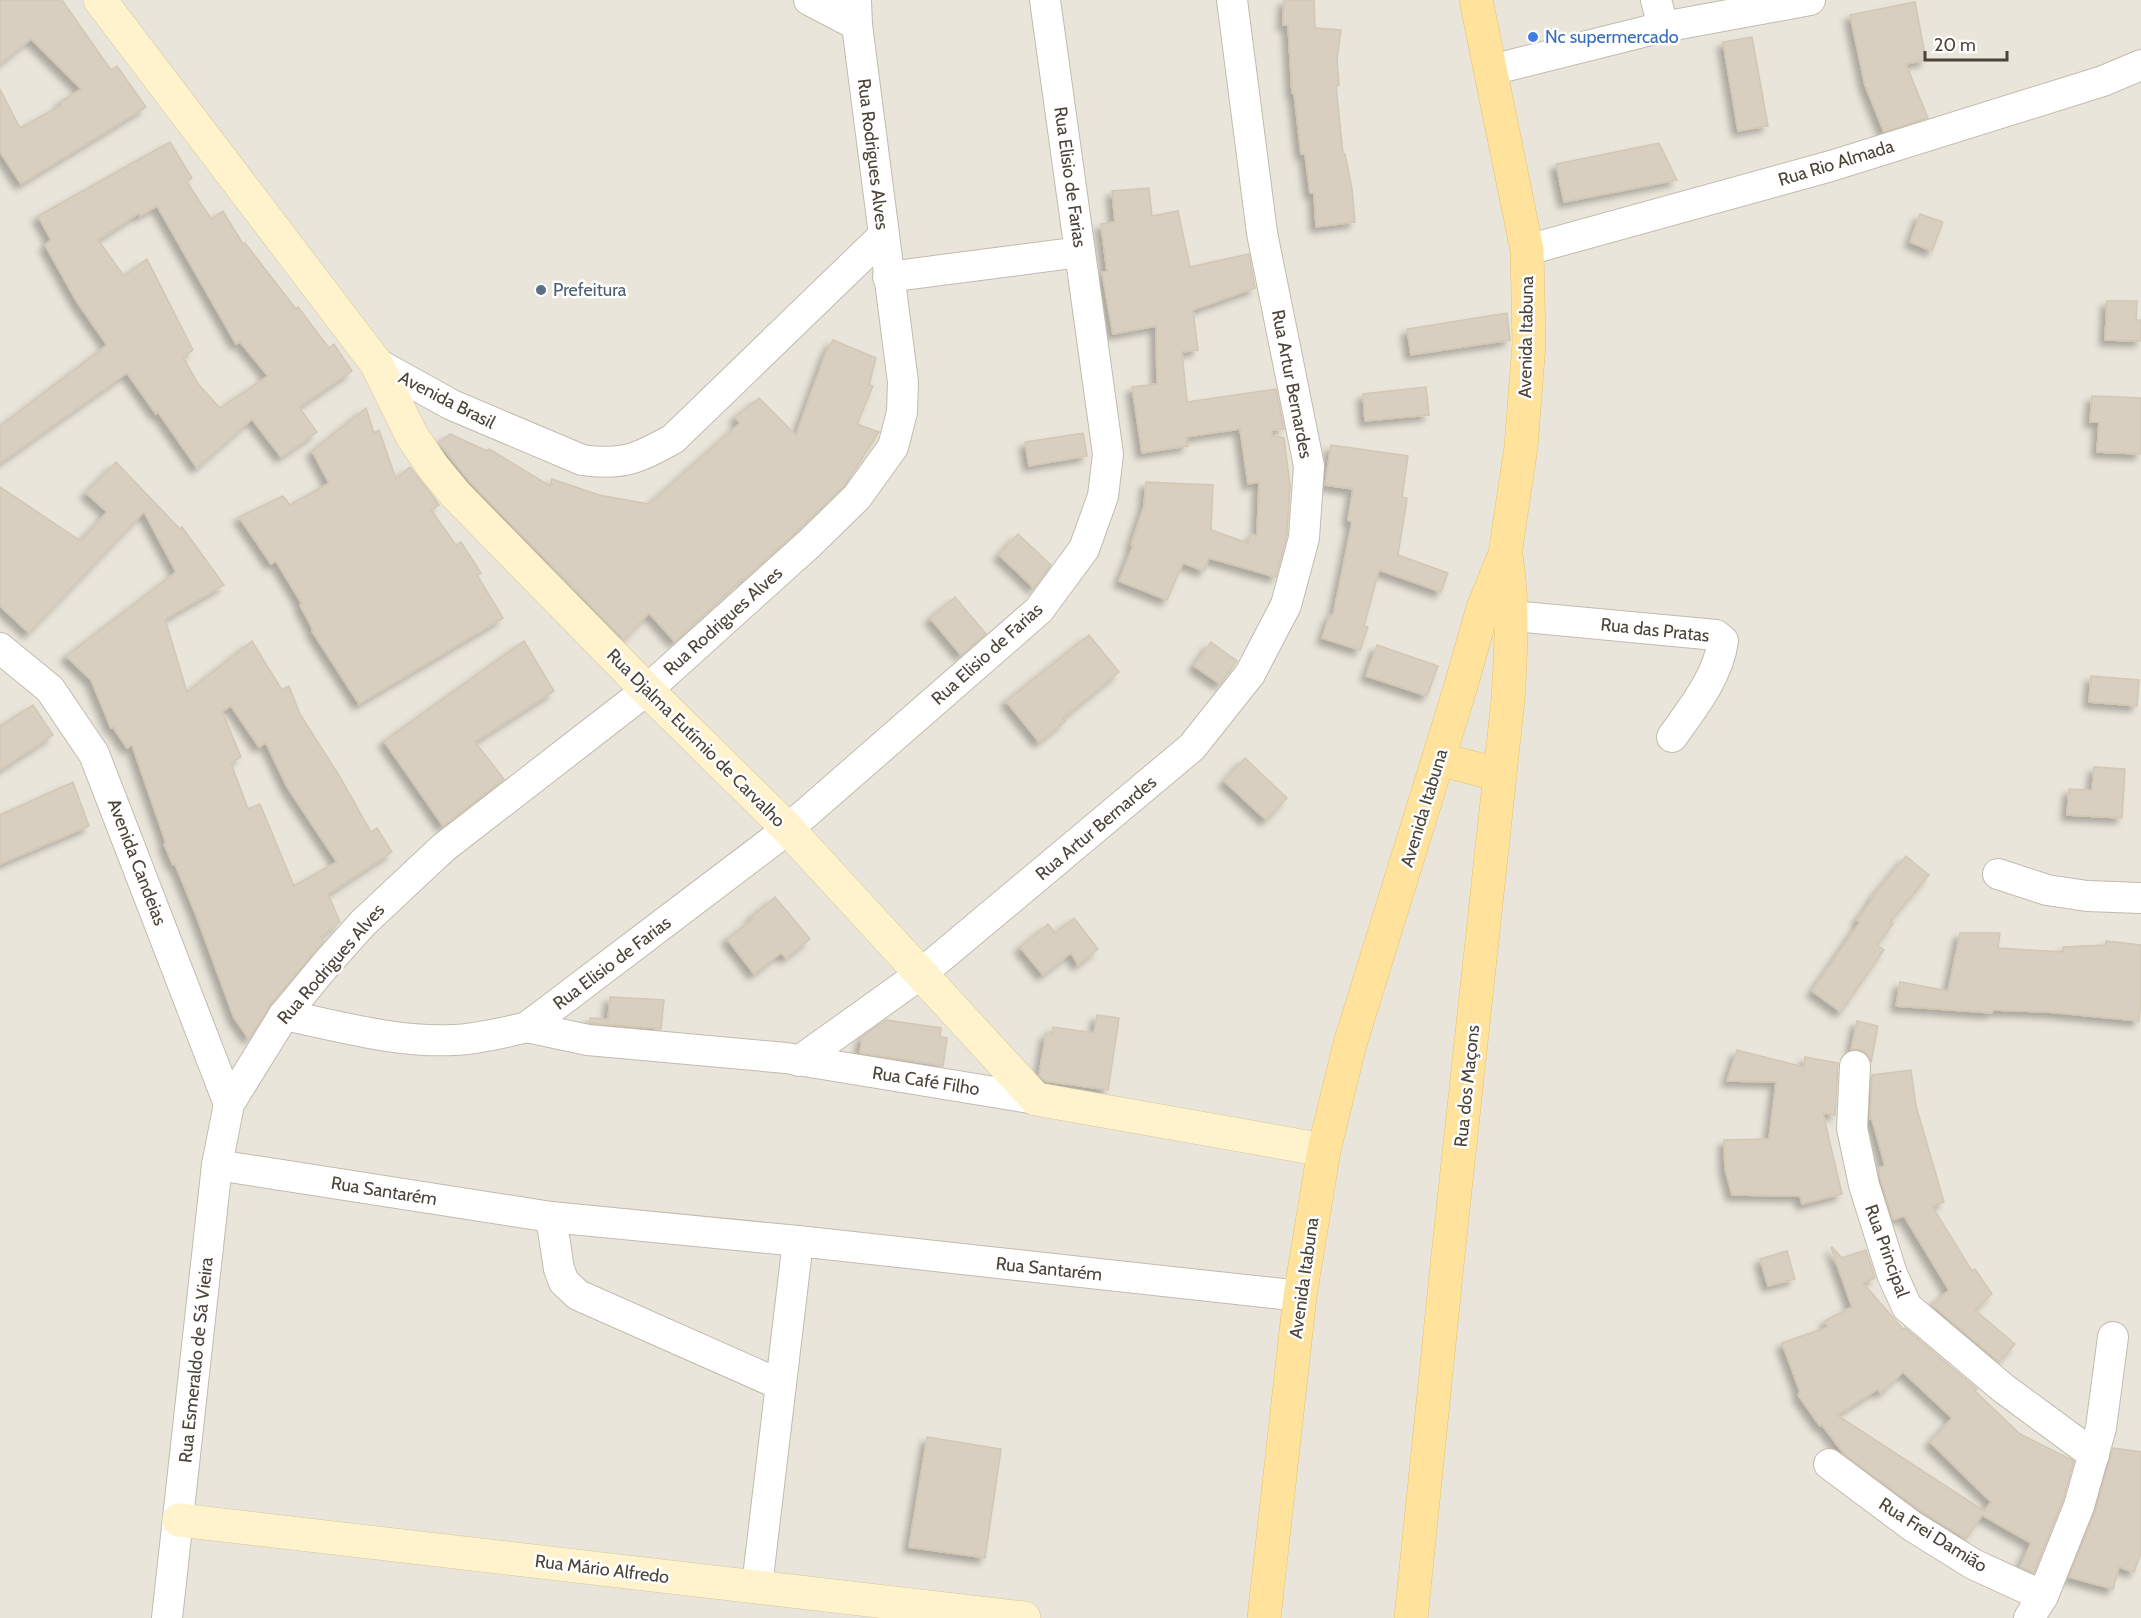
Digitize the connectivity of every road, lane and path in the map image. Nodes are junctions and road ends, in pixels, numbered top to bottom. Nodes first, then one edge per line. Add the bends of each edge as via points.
1 (100, 0) edge
2 (809, 0) edge
3 (1045, 0) edge
4 (1232, 0) edge
5 (1476, 0) edge
6 (1810, 0) edge
7 (857, 13) edge
8 (1659, 13) edge
9 (2141, 65) edge
10 (1491, 70) junction
11 (884, 236) junction
12 (1527, 250) junction
13 (1080, 252) junction
14 (888, 278) junction
15 (376, 363) junction
16 (1505, 554) junction
17 (1513, 616) junction
18 (0, 648) edge
19 (647, 690) junction
20 (1672, 737) dead end
21 (1439, 759) junction
22 (1500, 775) junction
23 (788, 829) junction
24 (1998, 873) dead end
25 (2141, 898) edge
26 (922, 973) junction
27 (284, 1015) junction
28 (527, 1027) junction
29 (799, 1061) junction
30 (1855, 1066) dead end
31 (1036, 1099) junction
32 (230, 1104) junction
33 (1324, 1149) junction
34 (217, 1165) junction
35 (550, 1217) junction
36 (798, 1241) junction
37 (1300, 1296) junction
38 (2113, 1337) dead end
39 (781, 1385) junction
40 (2094, 1455) junction
41 (1829, 1464) dead end
42 (179, 1520) junction
43 (758, 1586) junction
44 (2036, 1607) edge
45 (167, 1618) edge
46 (1024, 1618) edge
47 (1264, 1618) edge
48 (1411, 1618) edge

1 - 15 street, Avenida Brasil
2 - 7 street
3 - 13 street, Rua Elisio de Farias
4 - 26 street, Rua Artur Bernardes via 1262,233 1309,466 1304,538 1286,605 1250,675 1192,747
5 - 10 main road, Avenida Itabuna
6 - 8 street
7 - 11 street, Rua Rodrigues Alves
8 - 10 street
9 - 12 street, Rua Rio Almada via 2103,81 1831,166
10 - 12 main road, Avenida Itabuna
11 - 14 street, Rua Rodrigues Alves
11 - 15 street, Avenida Brasil via 674,439 622,462 582,460 452,405
12 - 16 main road, Avenida Itabuna via 1529,344 1521,447
13 - 14 street
13 - 23 street, Rua Elisio de Farias via 1108,454 1103,496 1084,549 1039,610
14 - 19 street, Rua Rodrigues Alves via 903,382 902,412 893,447 857,497
15 - 19 street, Rua Djalma Eutímio de Carvalho via 412,436 456,495
16 - 17 main road, Rua dos Maçons
16 - 21 main road, Avenida Itabuna via 1483,608
17 - 20 street, Rua das Pratas via 1716,635 1723,641 1721,652 1704,691
17 - 22 main road, Rua dos Maçons
18 - 32 street, Avenida Candeias via 51,690 94,754
19 - 23 street, Rua Djalma Eutímio de Carvalho
19 - 27 street, Rua Rodrigues Alves via 443,848 363,923
21 - 22 main road
21 - 33 main road, Avenida Itabuna via 1350,1044
22 - 48 main road, Rua dos Maçons
23 - 26 street, Rua Djalma Eutímio de Carvalho
23 - 28 street, Rua Elisio de Farias
24 - 25 street via 2047,890
26 - 29 street, Rua Artur Bernardes
26 - 31 street, Rua Djalma Eutímio de Carvalho
27 - 28 street via 412,1038 485,1037
27 - 32 street, Rua Rodrigues Alves
28 - 29 street, Rua Café Filho via 588,1040
29 - 31 street, Rua Café Filho
30 - 40 street, Rua Principal via 1852,1128 1864,1185 1892,1274 1907,1306 2003,1388
31 - 33 street, Rua Café Filho
32 - 34 street, Rua Esmeraldo de Sá Vieira
33 - 37 main road, Avenida Itabuna
34 - 35 street, Rua Santarém
34 - 42 street, Rua Esmeraldo de Sá Vieira
35 - 36 street, Rua Santarém
35 - 39 street via 559,1269 564,1282 578,1295
36 - 37 street, Rua Santarém
36 - 39 street
37 - 47 main road, Avenida Itabuna
38 - 40 street
39 - 43 street
40 - 44 street via 2079,1506
41 - 44 street, Rua Frei Damião via 1922,1533
42 - 43 street, Rua Mário Alfredo
42 - 45 street, Rua Esmeraldo de Sá Vieira
43 - 46 street, Rua Mário Alfredo

